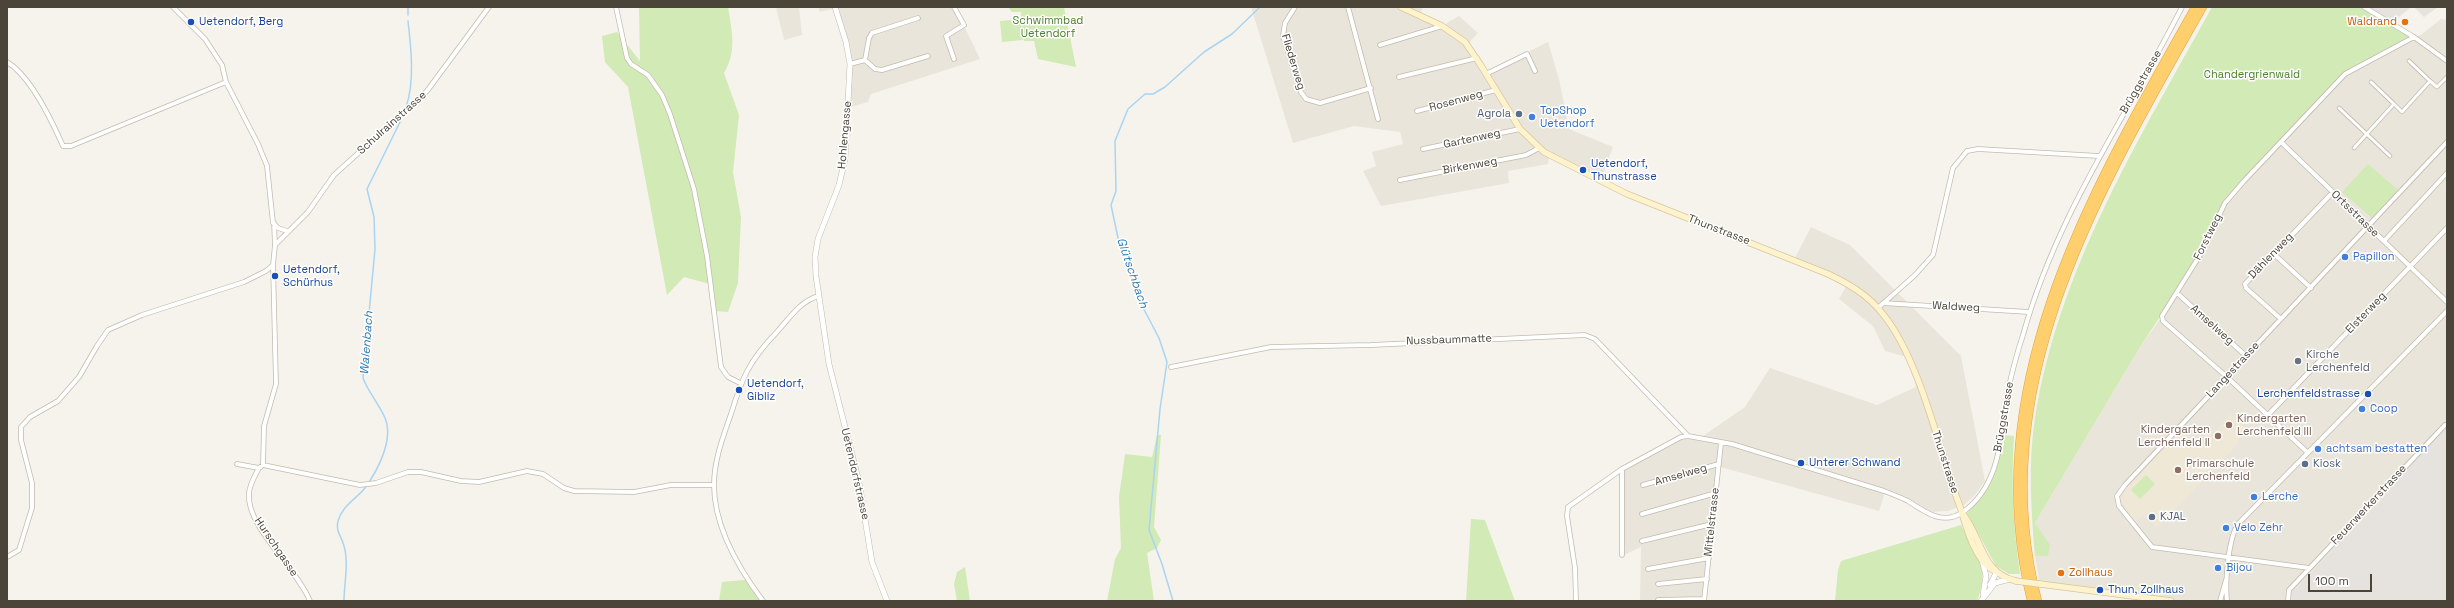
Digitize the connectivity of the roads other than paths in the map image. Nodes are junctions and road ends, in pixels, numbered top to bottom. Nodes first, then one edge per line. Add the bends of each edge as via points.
1 (173, 7) edge
2 (489, 7) edge
3 (616, 7) edge
4 (835, 7) edge
5 (954, 7) edge
6 (1295, 7) edge
7 (1348, 7) edge
8 (1401, 7) edge
9 (2182, 7) edge
10 (2195, 7) edge
11 (2202, 7) edge
12 (2364, 7) edge
13 (918, 18) dead end
14 (1442, 26) junction
15 (2414, 37) junction
16 (1380, 45) dead end
17 (928, 56) dead end
18 (1477, 58) junction
19 (954, 59) dead end
20 (866, 60) junction
21 (2409, 61) dead end
22 (2447, 61) edge
23 (7, 62) edge
24 (850, 64) junction
25 (1535, 71) dead end
26 (1486, 74) junction
27 (1399, 77) dead end
28 (2447, 77) edge
29 (2430, 81) junction
30 (226, 82) junction
31 (2371, 82) dead end
32 (1370, 88) junction
33 (1496, 90) junction
34 (2394, 104) junction
35 (2339, 108) dead end
36 (1417, 112) dead end
37 (1378, 119) dead end
38 (1520, 129) junction
39 (2366, 134) junction
40 (2281, 142) junction
41 (2447, 142) edge
42 (1539, 148) junction
43 (2354, 148) dead end
44 (1423, 149) dead end
45 (2099, 156) junction
46 (2390, 156) dead end
47 (2447, 173) edge
48 (1400, 180) dead end
49 (2333, 192) junction
50 (274, 223) junction
51 (2368, 226) junction
52 (2447, 228) edge
53 (287, 231) junction
54 (2384, 240) junction
55 (275, 245) junction
56 (2274, 254) junction
57 (273, 265) junction
58 (2410, 266) junction
59 (266, 271) junction
60 (273, 276) junction
61 (2311, 288) junction
62 (2177, 293) junction
63 (820, 296) junction
64 (2447, 302) edge
65 (1883, 303) junction
66 (1878, 308) junction
67 (2447, 311) edge
68 (2029, 312) junction
69 (2281, 319) junction
70 (2246, 356) junction
71 (1171, 367) dead end
72 (2227, 377) junction
73 (740, 383) junction
74 (2268, 415) junction
75 (2445, 425) dead end
76 (1688, 436) junction
77 (1721, 443) junction
78 (2307, 452) junction
79 (237, 464) dead end
80 (1719, 464) junction
81 (263, 465) junction
82 (259, 468) junction
83 (1622, 469) junction
84 (714, 485) junction
85 (1643, 485) dead end
86 (1716, 493) junction
87 (1962, 513) junction
88 (1642, 514) dead end
89 (1712, 524) junction
90 (1642, 541) dead end
91 (1622, 555) dead end
92 (7, 557) edge
93 (1709, 558) junction
94 (2229, 558) junction
95 (1982, 560) junction
96 (2309, 568) junction
97 (1648, 569) dead end
98 (1995, 572) junction
99 (1706, 579) junction
100 (2010, 579) junction
101 (2226, 580) junction
102 (1986, 583) junction
103 (1658, 584) dead end
104 (1988, 590) junction
105 (1982, 599) edge
106 (1658, 600) dead end
107 (1704, 600) edge
108 (310, 601) edge
109 (763, 601) edge
110 (887, 601) edge
111 (1576, 601) edge
112 (2031, 601) edge
113 (2038, 601) edge
114 (2171, 601) edge
115 (2220, 601) edge
116 (2227, 601) edge
117 (2288, 601) edge

1 - 30 street via 205,39 222,65
2 - 53 street, Schulrainstrasse via 427,91 334,175 308,212
3 - 73 street via 627,58 631,64 651,78 670,114 694,189 721,367 728,377
4 - 24 street, Hohlengasse
5 - 19 street via 964,25 946,36
6 - 32 street, Fliederweg via 1285,23 1283,36 1306,99 1320,103
7 - 32 street
8 - 14 main road, Thunstrasse
9 - 45 street, Brüggstrasse
10 - 112 highway via 2095,192 2063,265 2038,339 2023,407 2017,476 2020,544
11 - 113 highway via 2098,200 2067,272 2044,341 2029,408 2023,476 2025,532
12 - 15 street
13 - 20 street via 872,33
14 - 16 street
14 - 18 main road, Thunstrasse via 1462,40
15 - 22 street
15 - 40 street, Forstweg via 2345,74
17 - 20 street via 882,70 875,69
18 - 26 main road, Thunstrasse
18 - 27 street
20 - 24 street
21 - 29 street
23 - 30 street via 22,75 50,118 63,146 79,143
24 - 63 street, Hohlengasse via 844,159 839,184 817,245 815,262
25 - 26 street via 1527,54
26 - 33 main road, Thunstrasse
28 - 29 street via 2437,88
29 - 34 street via 2402,112
30 - 50 street via 267,166
31 - 34 street
32 - 37 street
33 - 36 street, Rosenweg
33 - 38 main road, Thunstrasse
34 - 39 street
35 - 39 street
38 - 42 main road, Thunstrasse
38 - 44 street, Gartenweg
39 - 43 street
39 - 46 street
40 - 49 street, Ortsstrasse
40 - 62 street, Forstweg via 2225,203 2200,255
41 - 51 street, Langestrasse
42 - 48 street, Birkenweg via 1526,155
42 - 66 main road, Thunstrasse via 1621,192 1824,272 1857,290
45 - 65 street via 1978,149 1966,151 1953,168 1933,254 1915,275
45 - 68 street, Brüggstrasse via 2061,230
47 - 54 street
49 - 51 street, Ortsstrasse
49 - 56 street, Dählenweg
50 - 53 street via 278,228
50 - 55 street
51 - 54 street, Ortsstrasse
51 - 61 street, Langestrasse
52 - 58 street, Elsterweg
53 - 55 street, Schulrainstrasse
54 - 58 street, Ortsstrasse
55 - 57 street
56 - 61 street
56 - 69 street, Dählenweg via 2245,286
57 - 59 street
57 - 60 street
58 - 64 street, Ortsstrasse
58 - 74 street, Elsterweg
59 - 60 street
59 - 92 street via 244,282 142,315 108,330 79,377 58,401 30,416 21,427 21,440 32,483 32,508 19,550
60 - 81 street via 276,384 264,426
61 - 69 street, Langestrasse
62 - 70 street, Amselweg
62 - 72 street, Forstweg via 2162,316 2163,321
63 - 73 street via 806,302 765,344
63 - 110 street, Uetendorfstrasse via 826,346 860,489 872,562
65 - 66 street
65 - 68 street, Waldweg
66 - 87 main road, Thunstrasse via 1894,328 1909,359
67 - 78 street
68 - 87 street, Brüggstrasse via 2009,385 1996,464 1981,492
69 - 70 street, Langestrasse
70 - 72 street, Langestrasse
71 - 76 street, Nussbaummatte via 1271,347 1371,345 1585,334 1595,339
72 - 74 street, Forstweg
72 - 94 street, Langestrasse via 2125,485 2116,500 2152,547
73 - 84 street via 719,449
74 - 78 street, Forstweg
75 - 96 street, Feuerwerkerstrasse
76 - 77 street
76 - 83 street via 1664,444
77 - 80 street, Mittelstrasse
77 - 87 street via 1732,444 1893,494 1935,517 1950,517
78 - 94 street via 2238,524 2233,534
79 - 82 street
80 - 85 street, Amselweg
80 - 86 street, Mittelstrasse
81 - 82 street
81 - 84 street via 367,485 408,472 479,482 527,471 543,474 564,488 574,490 634,492 671,485
82 - 108 street, Hurschgasse via 250,488 250,505 258,523 302,584
83 - 91 street
83 - 111 street via 1567,509
84 - 109 street via 719,517 732,549 746,579
86 - 88 street
86 - 89 street, Mittelstrasse
87 - 95 main road
87 - 98 main road
89 - 90 street
89 - 93 street, Mittelstrasse
93 - 97 street
93 - 99 street, Mittelstrasse
94 - 96 street
94 - 101 street
95 - 98 main road
95 - 102 street
96 - 117 street, Feuerwerkerstrasse via 2289,590
98 - 100 main road
98 - 102 street
98 - 104 street
99 - 103 street
99 - 107 street, Mittelstrasse
100 - 104 street via 1998,582
100 - 114 main road, bridge
101 - 115 street
101 - 116 street
102 - 105 street
104 - 105 street
106 - 107 street

